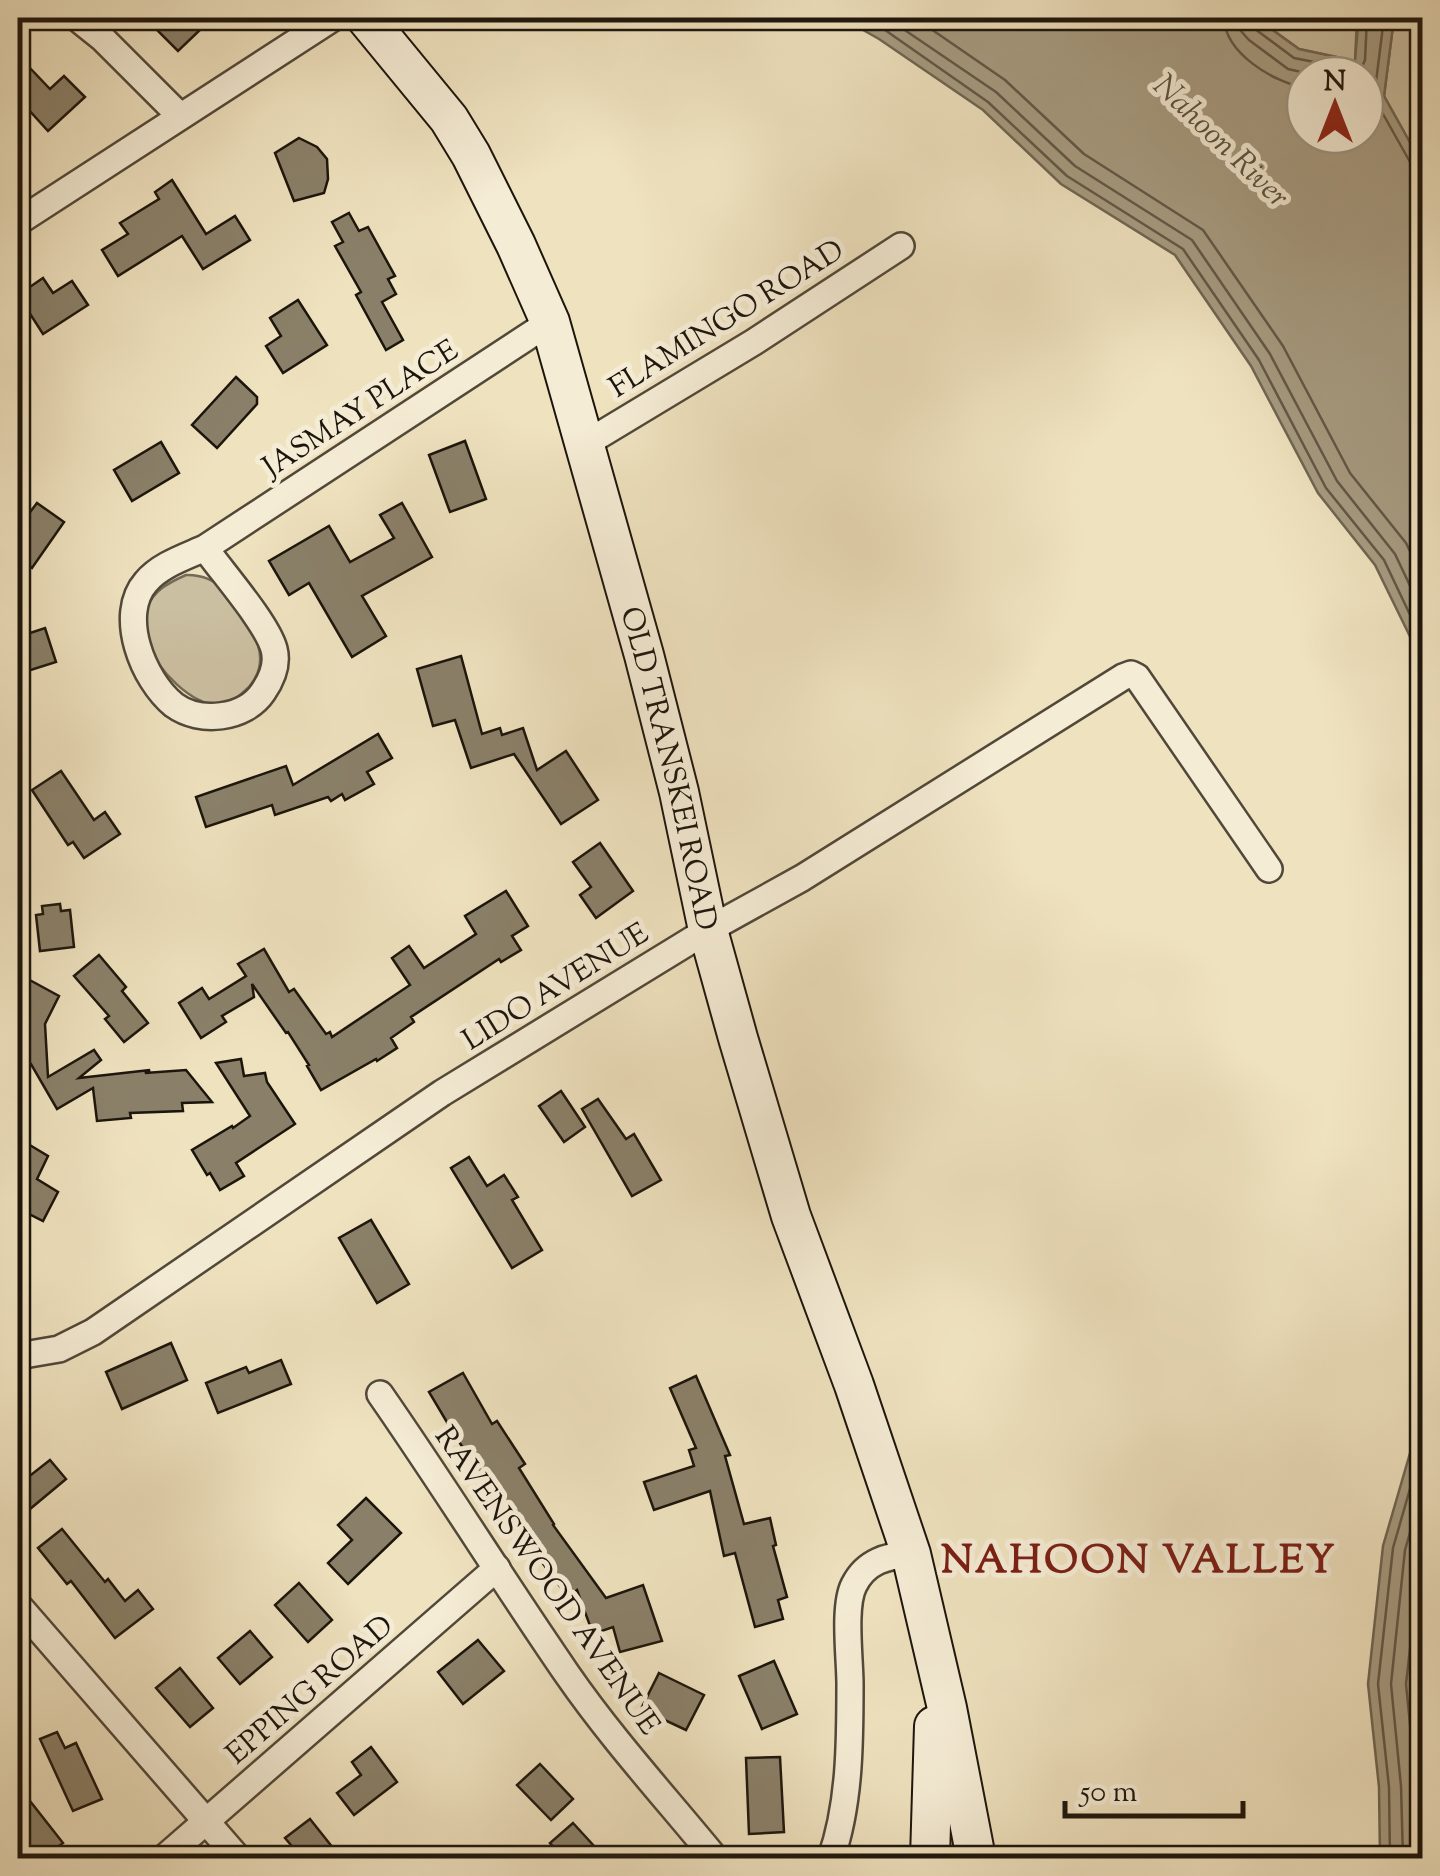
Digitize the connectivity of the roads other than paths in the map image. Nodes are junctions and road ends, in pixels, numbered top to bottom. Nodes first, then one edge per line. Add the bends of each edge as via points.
1 (77, 18) edge
2 (333, 18) edge
3 (366, 18) edge
4 (180, 116) junction
5 (18, 222) edge
6 (901, 246) dead end
7 (550, 322) junction
8 (584, 444) junction
9 (205, 548) junction
10 (1270, 869) dead end
11 (708, 930) junction
12 (18, 1356) edge
13 (380, 1394) dead end
14 (911, 1554) junction
15 (497, 1568) junction
16 (18, 1605) edge
17 (937, 1665) junction
18 (206, 1822) junction
19 (164, 1858) edge
20 (238, 1858) edge
21 (715, 1858) edge
22 (830, 1858) edge
23 (930, 1858) edge
24 (976, 1858) edge

1 - 4 street
2 - 4 street
3 - 7 main road, OLD TRANSKEI ROAD via 456,131
4 - 5 street
6 - 8 street, FLAMINGO ROAD
7 - 8 main road, OLD TRANSKEI ROAD
7 - 9 street, JASMAY PLACE
8 - 11 main road, OLD TRANSKEI ROAD via 679,792
9 - 9 street, JASMAY PLACE via 148,579 134,600 133,631 152,678 174,704 224,715 257,701 276,660 269,636
10 - 11 street, LIDO AVENUE via 1131,674
11 - 12 street, LIDO AVENUE via 442,1093 93,1332 59,1349
11 - 14 main road, OLD TRANSKEI ROAD via 791,1216
13 - 15 street, RAVENSWOOD AVENUE
14 - 17 main road, OLD TRANSKEI ROAD
14 - 22 street via 870,1565 850,1594 845,1802
15 - 18 street, EPPING ROAD
15 - 21 street, RAVENSWOOD AVENUE via 628,1755
16 - 18 street
17 - 23 main road, OLD TRANSKEI ROAD
17 - 24 main road, OLD TRANSKEI ROAD
18 - 19 street, EPPING ROAD
18 - 20 street

